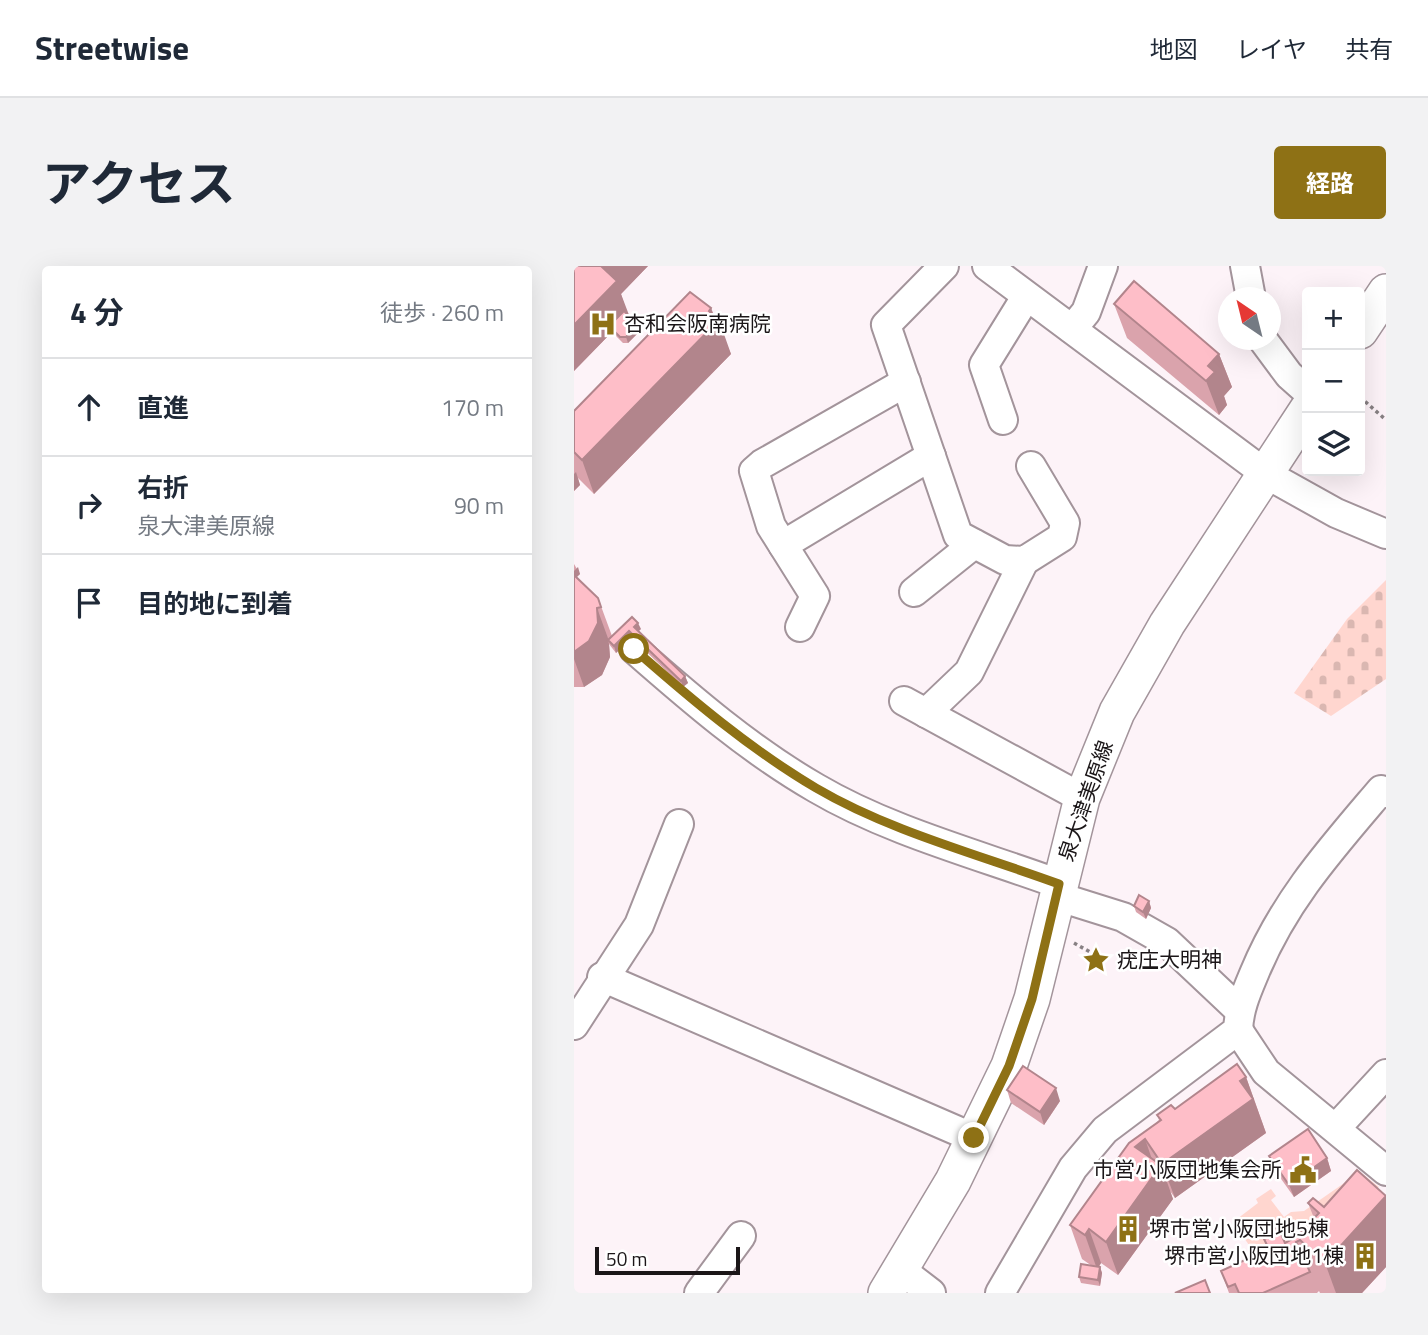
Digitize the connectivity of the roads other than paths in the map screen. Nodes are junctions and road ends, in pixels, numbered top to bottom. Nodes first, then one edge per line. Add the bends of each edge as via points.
1 (944, 266) edge
2 (986, 266) edge
3 (1103, 266) edge
4 (1245, 266) edge
5 (1249, 287) edge
6 (1386, 292) edge
7 (1026, 297) junction
8 (1365, 324) edge
9 (1072, 329) junction
10 (1270, 350) edge
11 (906, 382) junction
12 (1302, 387) edge
13 (1305, 413) edge
14 (1003, 420) dead end
15 (931, 456) junction
16 (1031, 466) dead end
17 (1266, 474) junction
18 (1386, 534) edge
19 (974, 544) junction
20 (783, 545) junction
21 (1024, 561) junction
22 (914, 592) dead end
23 (800, 627) dead end
24 (634, 649) dead end
25 (1386, 793) edge
26 (1082, 798) junction
27 (680, 824) dead end
28 (1057, 890) junction
29 (602, 977) junction
30 (1238, 1020) junction
31 (574, 1025) edge
32 (1386, 1074) edge
33 (1336, 1128) junction
34 (974, 1138) junction
35 (1386, 1171) edge
36 (741, 1236) dead end
37 (894, 1281) edge
38 (699, 1293) edge
39 (931, 1293) edge
40 (1000, 1293) edge

1 - 11 street via 886,325
2 - 7 street
3 - 9 street via 1086,312
4 - 5 street
6 - 8 main road
7 - 9 street
7 - 14 street via 984,365
9 - 17 street
10 - 12 street
11 - 15 street
11 - 20 street via 754,471 771,526
13 - 17 main road, 泉大津美原線
15 - 19 street via 958,535
15 - 20 street
16 - 21 street via 1065,523 1062,537
17 - 18 street via 1336,513
17 - 26 main road, 泉大津美原線 via 1167,624 1117,712
19 - 21 street via 1005,560
19 - 22 street
20 - 23 street via 815,596
21 - 26 street via 969,672 915,707
24 - 28 street via 708,714 816,788 866,813
25 - 30 street via 1381,790 1288,905 1271,932
26 - 28 main road, 泉大津美原線
27 - 29 street via 639,925
28 - 30 street via 1123,916 1167,942
28 - 34 main road, 泉大津美原線 via 1028,1010 1009,1066
29 - 31 street
29 - 34 street
30 - 33 street via 1266,1072
30 - 40 street via 1105,1130 1073,1168
32 - 33 street
33 - 35 street
34 - 37 main road, 泉大津美原線
36 - 38 street
37 - 39 street

